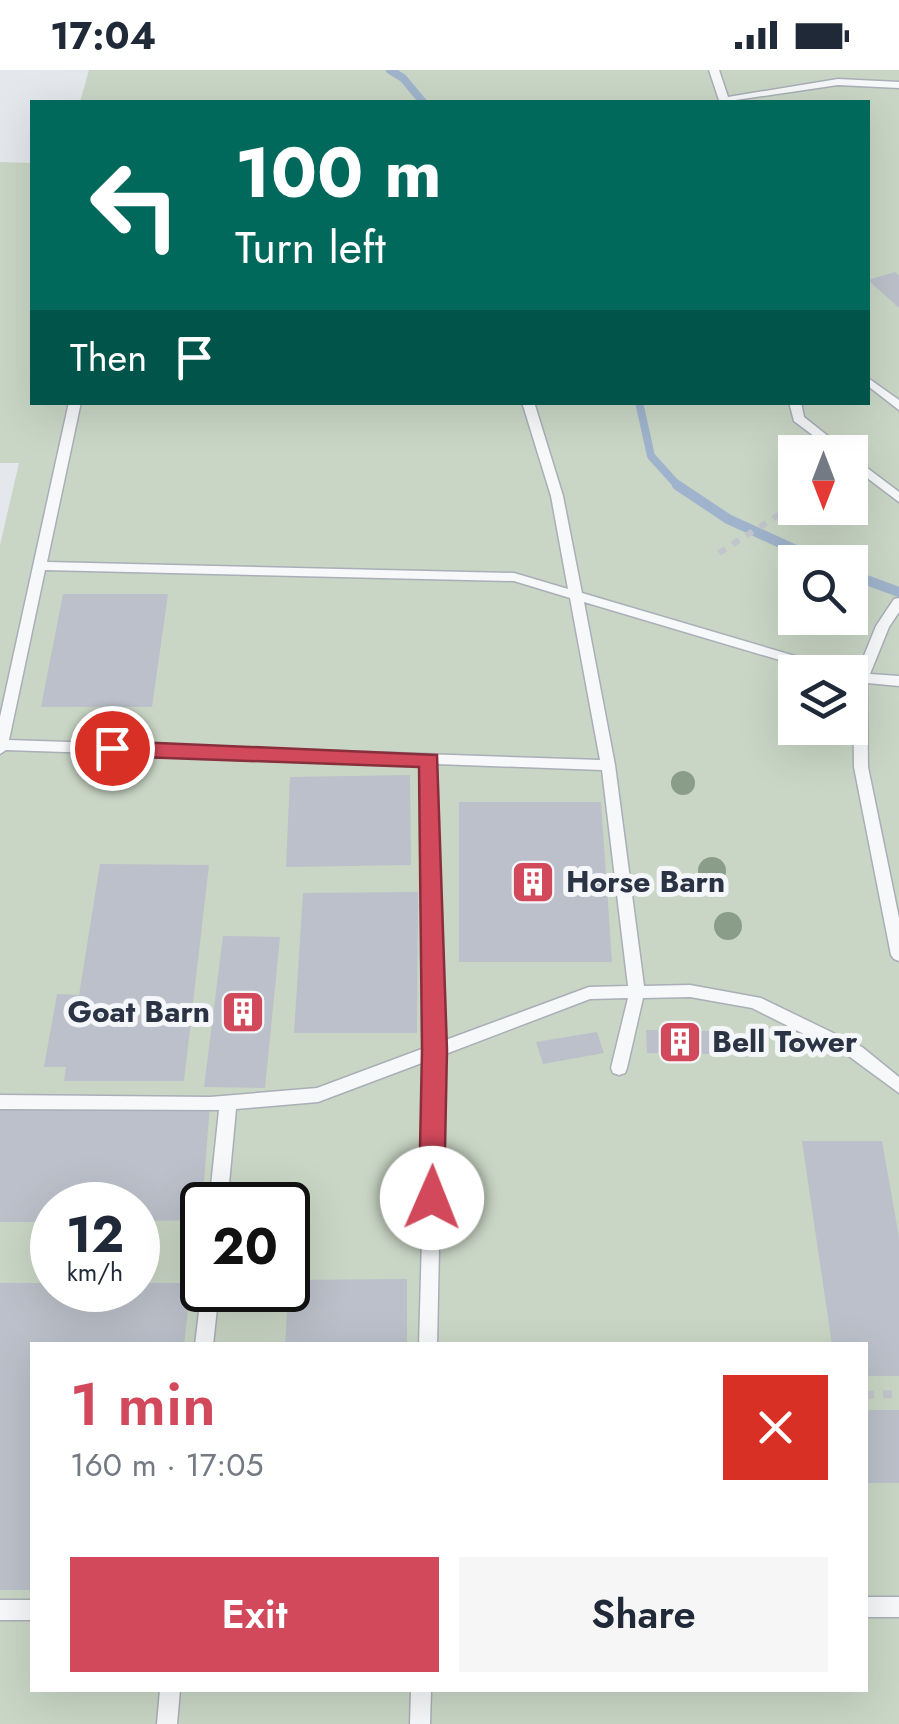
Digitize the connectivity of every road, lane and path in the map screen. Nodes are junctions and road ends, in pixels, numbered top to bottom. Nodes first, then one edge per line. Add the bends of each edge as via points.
1 (714, 70) edge
2 (899, 85) edge
3 (724, 100) edge
4 (730, 100) edge
5 (870, 383) edge
6 (74, 405) edge
7 (529, 405) edge
8 (796, 405) edge
9 (899, 406) edge
10 (820, 435) edge
11 (868, 473) edge
12 (899, 498) edge
13 (778, 515) edge
14 (719, 552) dead end
15 (40, 566) junction
16 (576, 595) junction
17 (899, 602) edge
18 (778, 655) edge
19 (868, 655) edge
20 (868, 680) edge
21 (899, 681) edge
22 (860, 745) edge
23 (0, 746) edge
24 (429, 760) junction
25 (608, 765) junction
26 (899, 955) edge
27 (637, 992) junction
28 (434, 1050) junction
29 (619, 1068) dead end
30 (899, 1086) edge
31 (0, 1102) edge
32 (228, 1103) junction
33 (220, 1182) edge
34 (208, 1312) edge
35 (204, 1342) edge
36 (428, 1342) edge
37 (868, 1394) edge
38 (899, 1394) edge
39 (868, 1607) edge
40 (899, 1607) edge
41 (0, 1610) edge
42 (30, 1610) edge
43 (170, 1692) edge
44 (421, 1692) edge
45 (167, 1724) edge
46 (420, 1724) edge

1 - 3 lane
2 - 4 lane via 838,82
5 - 9 lane
6 - 15 lane
7 - 16 lane via 557,496
8 - 10 lane via 798,418
11 - 12 lane
13 - 14 path
15 - 16 lane via 514,577
15 - 23 lane
16 - 18 lane
16 - 25 lane
17 - 19 lane
20 - 21 lane
22 - 26 lane
23 - 24 lane
24 - 25 lane
24 - 28 lane
25 - 27 lane
27 - 28 lane via 588,993
27 - 29 lane
27 - 30 lane via 690,991 755,1002 856,1052
28 - 32 lane via 318,1095
28 - 36 lane
31 - 32 lane
32 - 33 lane
34 - 35 lane
37 - 38 path
39 - 40 lane
41 - 42 lane
43 - 45 lane
44 - 46 lane

